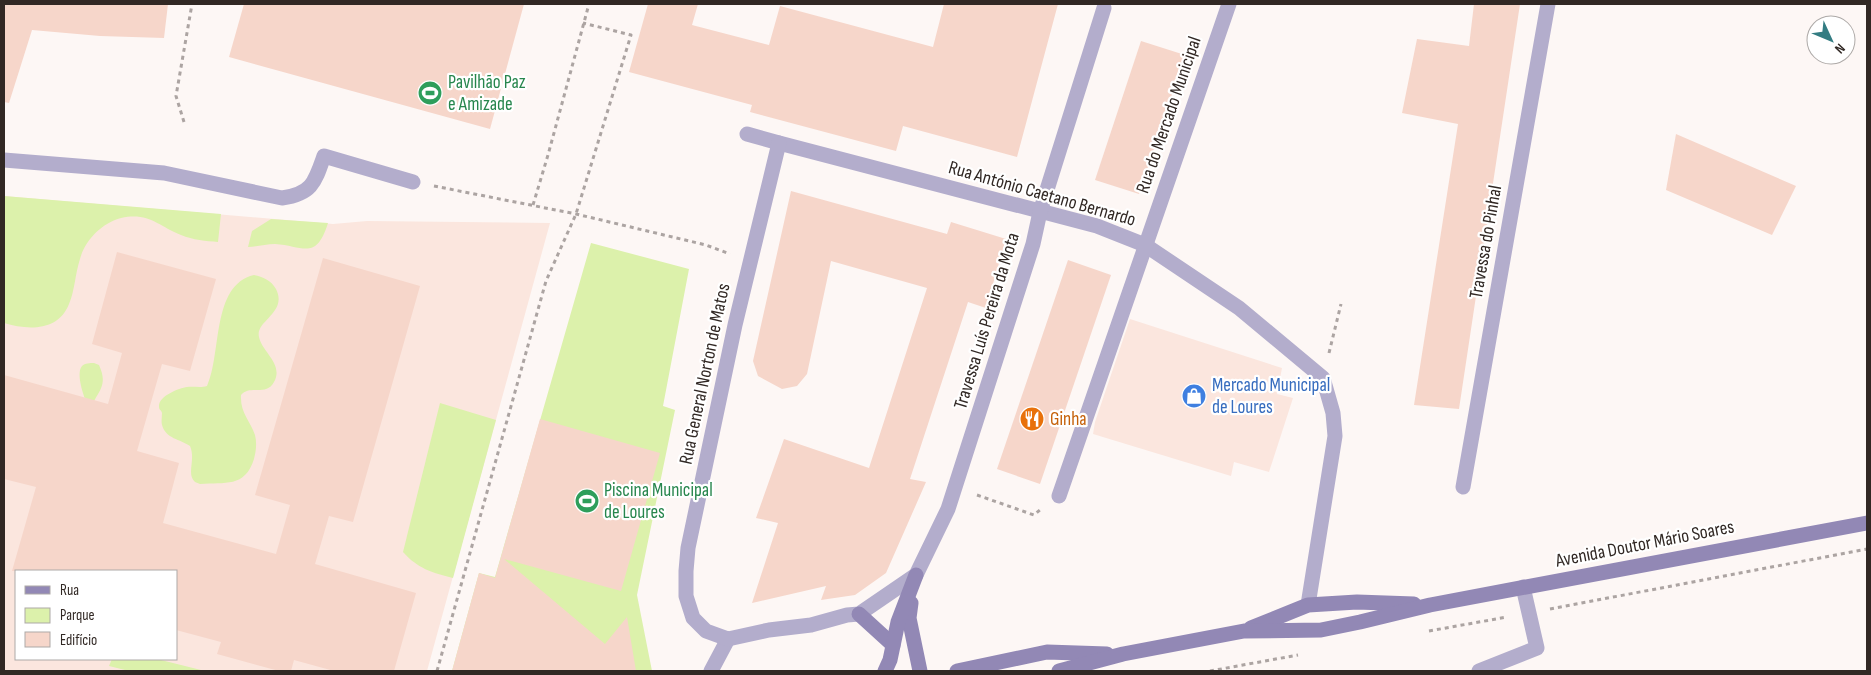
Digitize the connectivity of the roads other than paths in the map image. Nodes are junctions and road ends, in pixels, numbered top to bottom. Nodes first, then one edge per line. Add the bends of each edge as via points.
1 (1229, 4) edge
2 (1548, 4) edge
3 (1104, 8) dead end
4 (747, 134) dead end
5 (779, 143) junction
6 (4, 160) edge
7 (413, 182) road end
8 (1040, 212) junction
9 (1145, 245) junction
10 (1463, 487) dead end
11 (1059, 496) dead end
12 (1867, 523) edge
13 (916, 575) junction
14 (1523, 587) junction
15 (1308, 605) junction
16 (1430, 605) junction
17 (859, 614) junction
18 (1282, 630) junction
19 (1244, 631) junction
20 (728, 640) junction
21 (893, 645) junction
22 (1123, 654) junction
23 (711, 671) edge
24 (885, 671) edge
25 (920, 671) edge
26 (958, 671) edge
27 (1059, 671) edge
28 (1479, 671) edge

1 - 9 street, Rua do Mercado Municipal
2 - 10 street, Travessa do Pinhal
3 - 8 street, Travessa Luís Pereira da Mota
4 - 5 street, Rua António Caetano Bernardo
5 - 8 street, Rua António Caetano Bernardo
5 - 20 street, Rua General Norton de Matos via 749,261 688,548 686,596 693,618 706,631
6 - 7 street via 164,173 282,198 308,190 317,178 324,156
8 - 9 street, Rua António Caetano Bernardo via 1097,226
8 - 13 street, Travessa Luís Pereira da Mota via 1033,244 948,509
9 - 11 street, Rua do Mercado Municipal
9 - 15 street, Rua António Caetano Bernardo via 1238,308 1323,378 1333,413 1335,436
12 - 14 street, Avenida Doutor Mário Soares
13 - 17 street, Travessa Luís Pereira da Mota
13 - 21 street
13 - 25 street via 908,618
14 - 16 street, Avenida Doutor Mário Soares
14 - 28 street via 1537,648
15 - 16 street, Avenida Doutor Mário Soares via 1366,602
15 - 18 street via 1298,620
15 - 19 street, Avenida Doutor Mário Soares
16 - 18 street, Avenida Doutor Mário Soares via 1321,630
17 - 20 street
17 - 21 street
18 - 19 street, Avenida Doutor Mário Soares
19 - 22 street, Avenida Doutor Mário Soares
20 - 23 street
21 - 24 street
22 - 26 street, Avenida Doutor Mário Soares via 1047,652
22 - 27 street, Avenida Doutor Mário Soares

